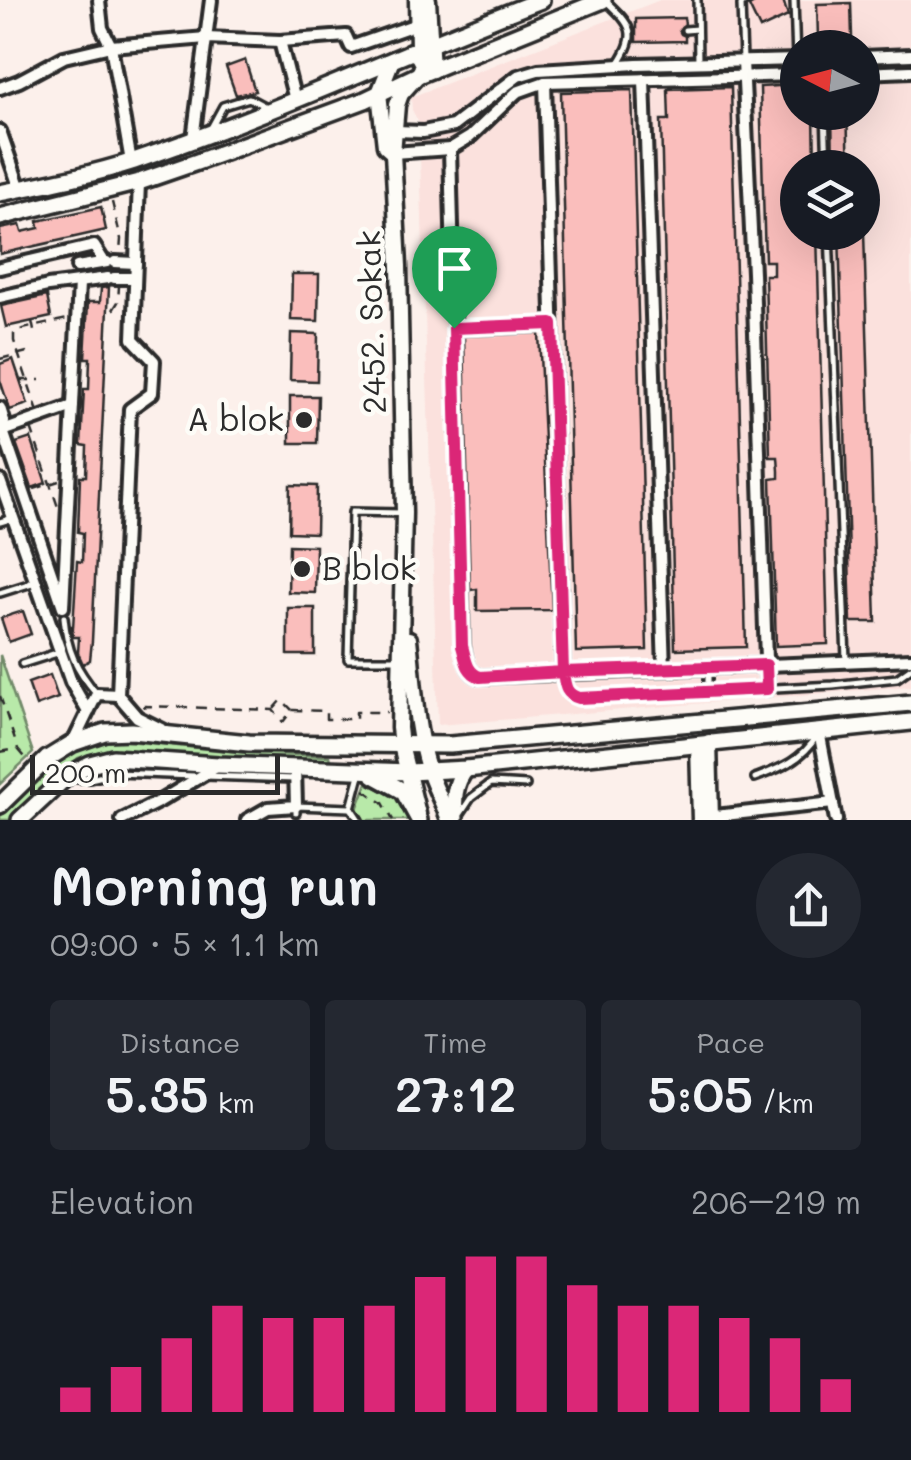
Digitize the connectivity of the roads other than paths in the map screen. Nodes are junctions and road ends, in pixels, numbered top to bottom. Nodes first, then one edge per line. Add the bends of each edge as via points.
1 (99, 0) edge
2 (211, 0) edge
3 (416, 0) edge
4 (428, 0) edge
5 (541, 0) edge
6 (604, 0) edge
7 (697, 0) edge
8 (746, 0) edge
9 (796, 0) edge
10 (418, 24) junction
11 (697, 29) junction
12 (685, 30) dead end
13 (796, 30) edge
14 (206, 38) junction
15 (280, 41) junction
16 (111, 46) junction
17 (419, 47) junction
18 (911, 55) edge
19 (880, 56) edge
20 (392, 60) junction
21 (780, 60) edge
22 (743, 61) junction
23 (698, 62) junction
24 (618, 65) junction
25 (911, 71) edge
26 (425, 72) junction
27 (880, 72) edge
28 (780, 75) edge
29 (744, 76) junction
30 (644, 79) junction
31 (545, 82) junction
32 (0, 88) edge
33 (295, 100) junction
34 (375, 101) junction
35 (0, 131) edge
36 (396, 131) junction
37 (201, 136) junction
38 (450, 149) junction
39 (393, 153) junction
40 (130, 162) junction
41 (5, 163) edge
42 (139, 182) junction
43 (20, 189) junction
44 (0, 193) edge
45 (0, 216) edge
46 (830, 250) edge
47 (109, 262) junction
48 (136, 263) junction
49 (77, 267) dead end
50 (0, 268) edge
51 (135, 278) junction
52 (79, 283) junction
53 (0, 297) edge
54 (552, 324) junction
55 (454, 328) junction
56 (73, 406) junction
57 (0, 408) edge
58 (3, 432) junction
59 (0, 481) edge
60 (404, 513) junction
61 (12, 518) junction
62 (0, 522) edge
63 (35, 582) junction
64 (404, 589) junction
65 (0, 594) edge
66 (64, 612) junction
67 (60, 652) junction
68 (402, 659) junction
69 (911, 659) edge
70 (846, 662) junction
71 (22, 664) dead end
72 (766, 665) junction
73 (708, 667) junction
74 (911, 668) edge
75 (664, 669) junction
76 (563, 672) junction
77 (767, 689) junction
78 (708, 693) junction
79 (98, 694) junction
80 (118, 694) junction
81 (911, 704) edge
82 (88, 712) junction
83 (911, 722) edge
84 (819, 732) junction
85 (186, 737) junction
86 (72, 743) junction
87 (703, 743) junction
88 (401, 745) junction
89 (422, 746) junction
90 (218, 766) junction
91 (466, 769) junction
92 (408, 772) junction
93 (429, 772) junction
94 (295, 773) junction
95 (200, 776) junction
96 (359, 777) junction
97 (78, 778) dead end
98 (755, 778) dead end
99 (526, 784) dead end
100 (832, 803) junction
101 (0, 806) edge
102 (351, 808) junction
103 (296, 810) junction
104 (137, 817) edge
105 (706, 819) edge
106 (20, 820) edge
107 (122, 820) edge
108 (247, 820) edge
109 (358, 820) edge
110 (418, 820) edge
111 (454, 820) edge
112 (836, 820) edge

1 - 16 street
2 - 14 street
3 - 10 main road
4 - 17 main road
5 - 17 main road
6 - 24 lane via 633,31
6 - 26 main road
7 - 11 lane
8 - 22 lane
9 - 13 lane
10 - 15 street via 351,46 346,36
10 - 17 main road
11 - 12 lane
11 - 23 lane
14 - 15 street
14 - 16 street
14 - 37 street
15 - 33 street
16 - 32 street via 64,57
16 - 40 street
17 - 20 main road
17 - 26 main road
18 - 19 street
20 - 33 main road
20 - 34 main road
21 - 22 street
22 - 23 street
22 - 29 street
23 - 24 street
24 - 36 street via 538,70 518,76 453,126
25 - 27 street
26 - 34 main road
26 - 36 main road via 400,94
28 - 29 street
29 - 30 street
29 - 72 street
30 - 31 street
30 - 75 street
31 - 38 street via 517,92
31 - 54 street
33 - 37 main road
34 - 39 main road, 2452. Sokak via 385,146
34 - 42 main road
35 - 41 street
36 - 39 main road
37 - 40 main road
38 - 39 street
38 - 55 street
39 - 60 main road, 2452. Sokak
40 - 43 main road
41 - 43 street
42 - 45 main road
42 - 48 street
43 - 44 main road
46 - 70 lane
47 - 48 street
47 - 49 street
47 - 50 street via 94,246
48 - 51 street
51 - 52 street
51 - 80 street via 132,339 154,360 152,393 130,409
52 - 53 street
52 - 56 street
54 - 55 lane
54 - 76 street
55 - 76 street via 462,646 468,668 480,677
56 - 58 street
56 - 66 street
57 - 58 street
58 - 66 street
59 - 61 street
60 - 64 main road, 2452. Sokak
60 - 68 lane via 352,512 348,641 348,659
61 - 62 lane
61 - 63 street
63 - 65 lane
63 - 67 street
64 - 68 main road, 2452. Sokak
64 - 89 main road, 2452. Sokak
66 - 79 lane via 74,663
67 - 71 lane
67 - 82 street
68 - 88 main road, 2452. Sokak
69 - 70 street
70 - 72 street
72 - 73 street
72 - 77 street
73 - 75 street
73 - 78 lane
74 - 77 lane via 892,678
75 - 76 street
76 - 78 lane via 565,688 579,698
77 - 78 lane
79 - 80 street
79 - 82 street
80 - 85 street via 137,717
81 - 89 main road
82 - 86 street
83 - 84 main road
84 - 87 main road
84 - 98 lane via 795,761
84 - 100 street
85 - 86 main road via 104,732
85 - 88 main road
86 - 101 main road
87 - 91 main road
87 - 105 main road
88 - 89 main road
88 - 92 main road, 2452. Sokak
89 - 93 main road, 2452. Sokak
90 - 94 main road
90 - 95 street
90 - 106 main road via 113,758 90,764
91 - 93 main road
91 - 111 main road via 458,777
92 - 93 main road
92 - 96 main road
92 - 110 main road, 2452. Sokak
93 - 111 main road, 2452. Sokak
94 - 95 lane
94 - 96 main road
94 - 103 street
95 - 97 lane
95 - 104 street
96 - 102 lane
96 - 110 main road via 395,785
99 - 111 lane via 491,783
100 - 105 street
100 - 112 street
102 - 103 lane
102 - 109 lane
103 - 108 street via 268,808
104 - 107 street

